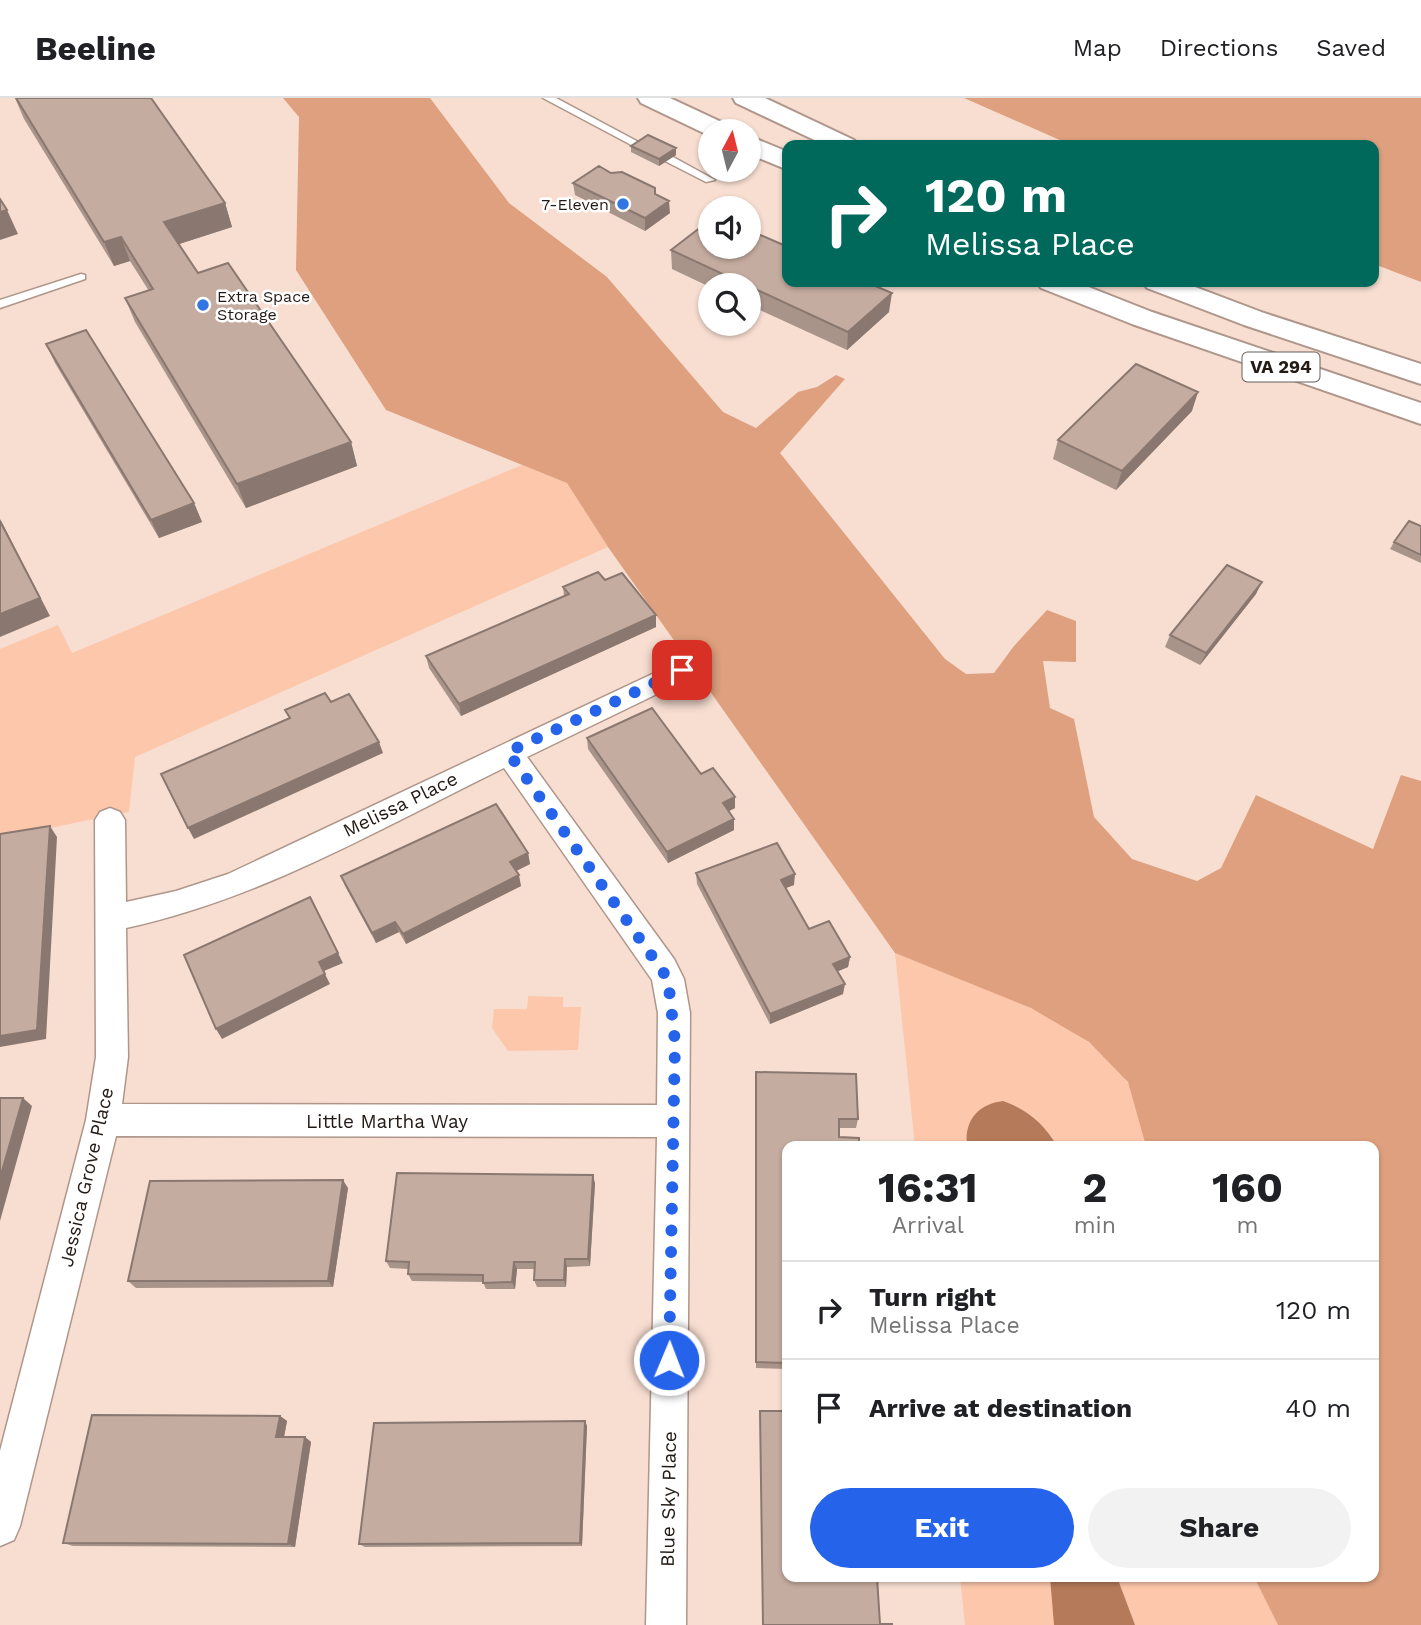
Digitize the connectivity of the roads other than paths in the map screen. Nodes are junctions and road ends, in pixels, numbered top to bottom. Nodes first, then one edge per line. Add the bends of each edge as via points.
1 (548, 98) edge
2 (650, 98) edge
3 (745, 98) edge
4 (698, 120) edge
5 (834, 140) edge
6 (641, 146) edge
7 (761, 150) edge
8 (669, 159) edge
9 (782, 159) edge
10 (698, 174) edge
11 (81, 277) dead end
12 (1064, 287) edge
13 (1163, 287) edge
14 (1170, 287) edge
15 (0, 304) edge
16 (1142, 318) junction
17 (1421, 374) edge
18 (1421, 414) edge
19 (682, 670) dead end
20 (508, 752) junction
21 (110, 820) dead end
22 (111, 918) junction
23 (103, 1120) junction
24 (672, 1121) junction
25 (0, 1526) edge
26 (666, 1625) edge

1 - 6 lane
2 - 4 highway
3 - 5 highway
7 - 9 highway
8 - 10 lane
11 - 15 lane
12 - 16 highway, VA 294
13 - 16 highway
14 - 17 highway, VA 294
16 - 18 highway, VA 294
19 - 20 street, Melissa Place
20 - 22 street, Melissa Place via 218,892
20 - 24 street, Blue Sky Place via 668,979 674,1032
21 - 22 street, Jessica Grove Place
22 - 23 street, Jessica Grove Place via 112,1057
23 - 24 street, Little Martha Way
23 - 25 street, Jessica Grove Place
24 - 26 street, Blue Sky Place

